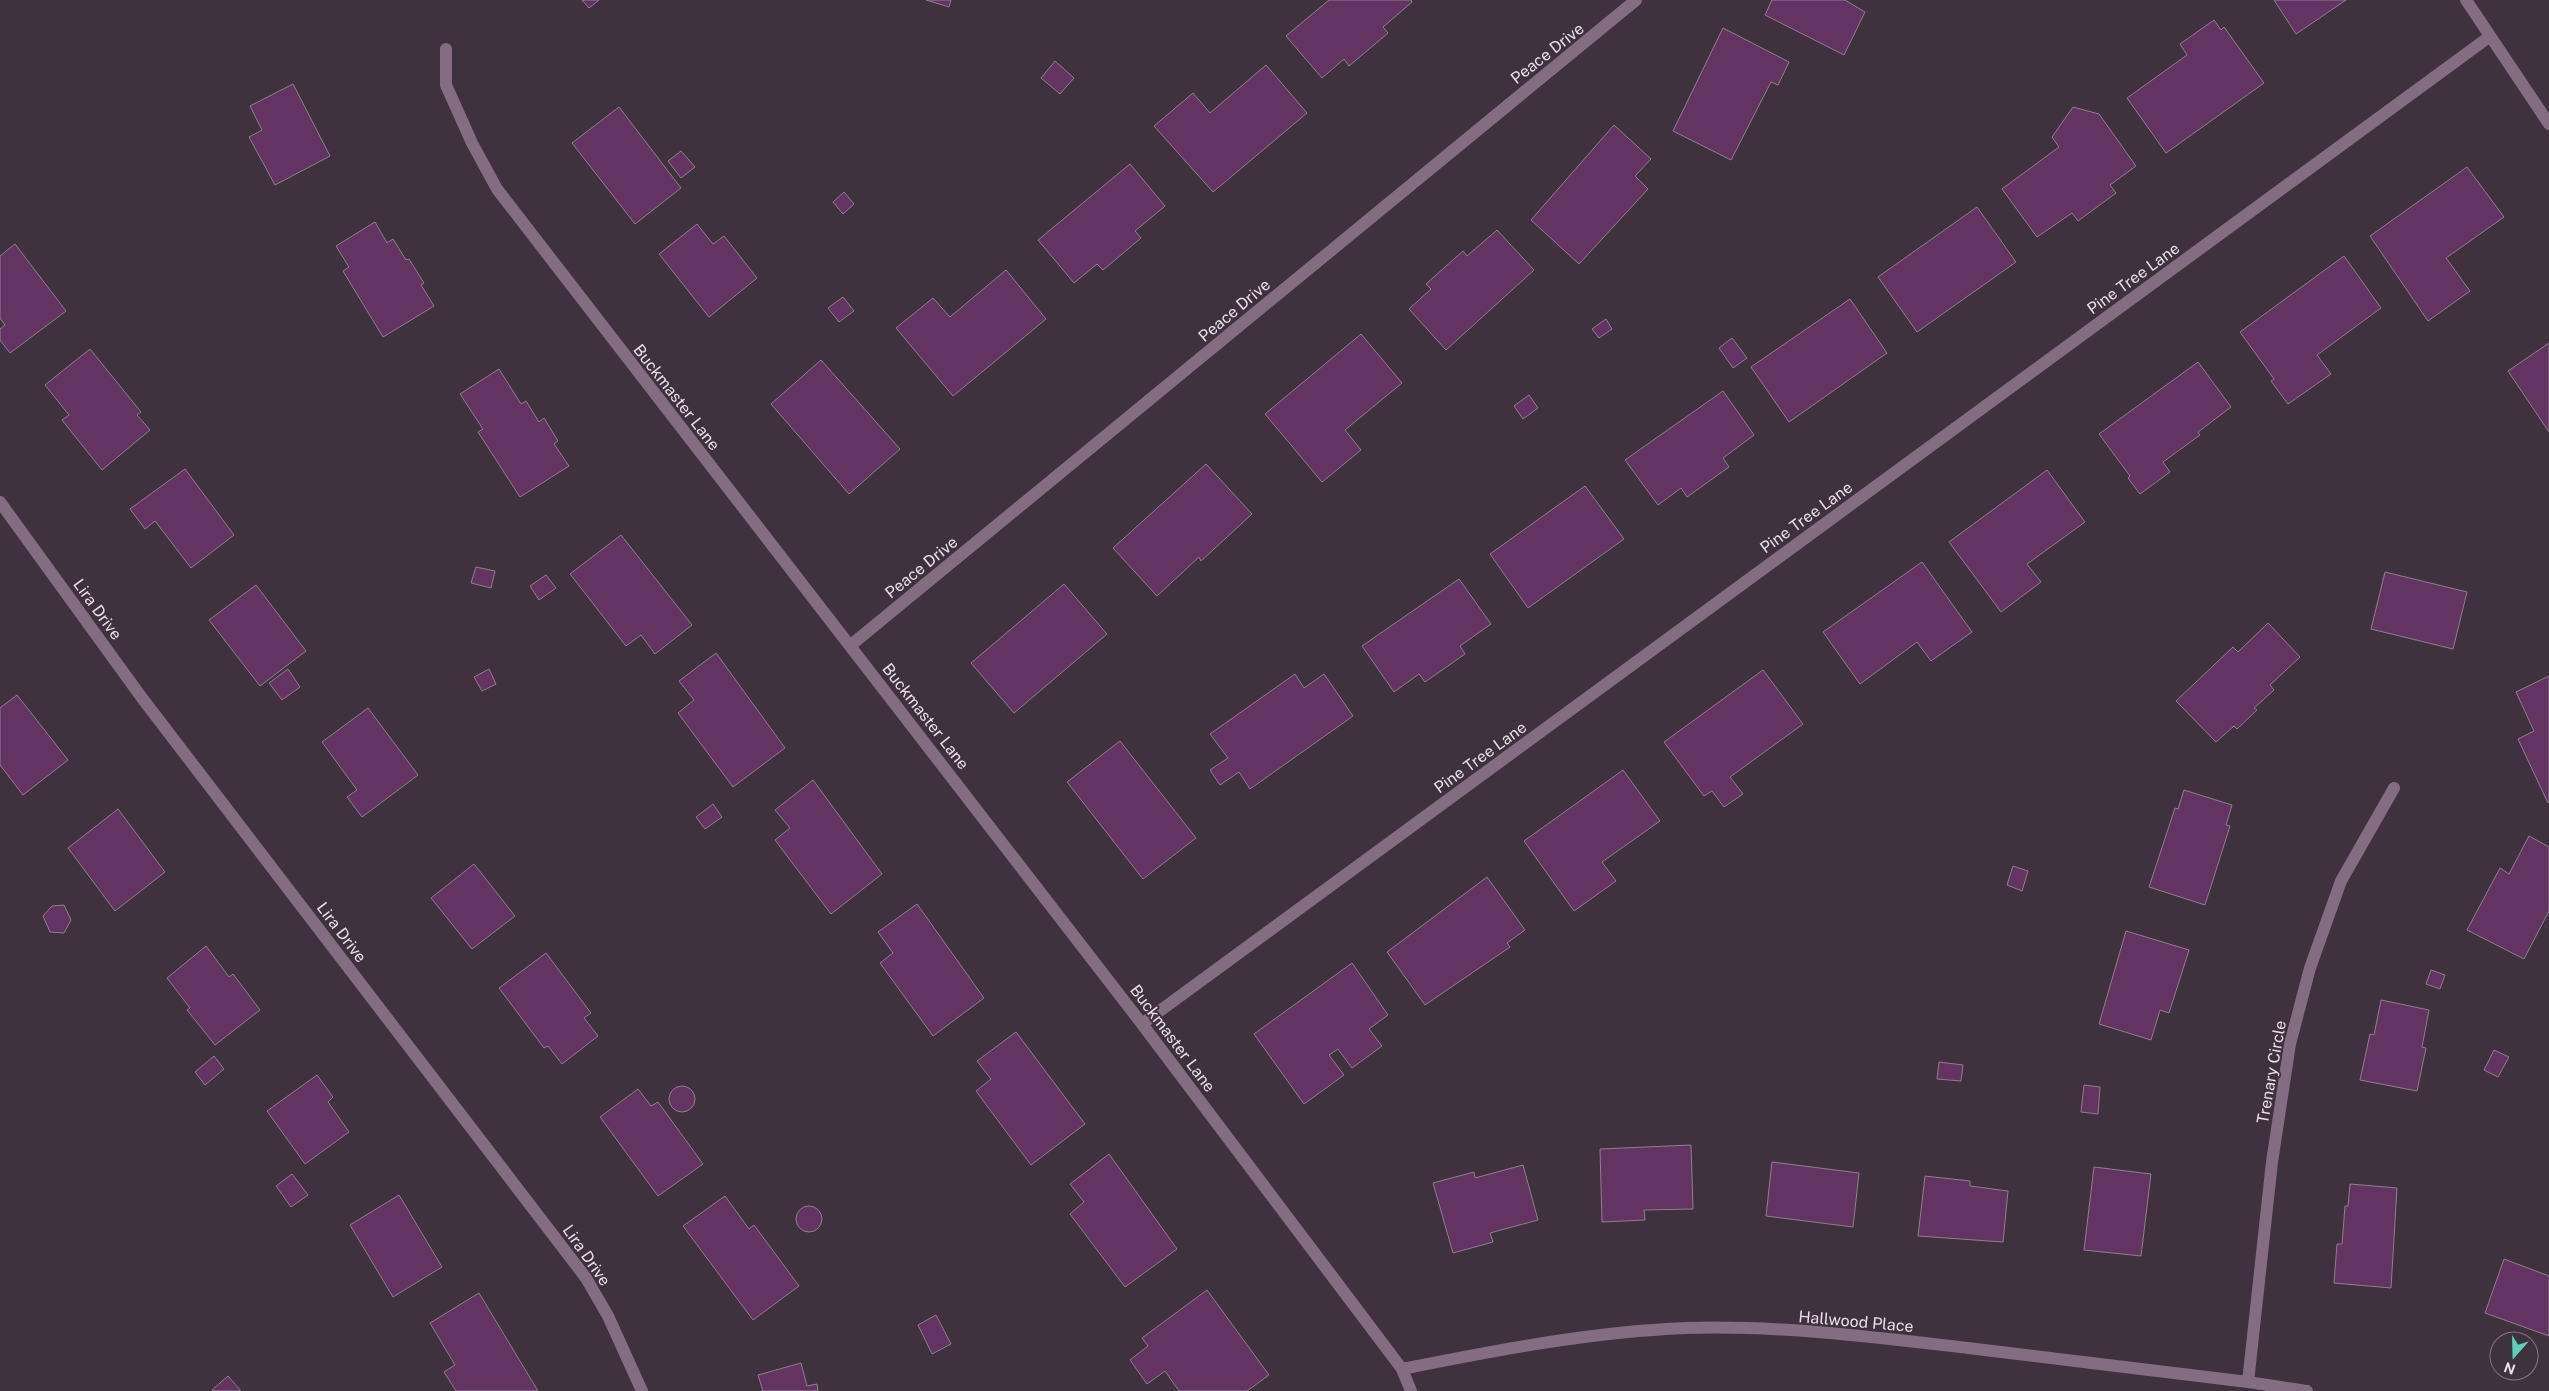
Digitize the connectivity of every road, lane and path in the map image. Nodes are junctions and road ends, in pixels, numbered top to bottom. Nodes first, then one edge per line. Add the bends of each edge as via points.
1 (1636, 0) edge
2 (2466, 0) edge
3 (2489, 37) junction
4 (446, 50) dead end
5 (2549, 124) edge
6 (0, 502) edge
7 (851, 645) junction
8 (2394, 788) dead end
9 (1142, 1024) junction
10 (1402, 1369) junction
11 (2248, 1382) junction
12 (642, 1391) edge
13 (1411, 1391) edge
14 (2307, 1391) edge

1 - 7 street, Peace Drive
2 - 3 street
3 - 5 street
3 - 9 street, Pine Tree Lane
4 - 7 street, Buckmaster Lane via 446,85 497,190
6 - 12 street, Lira Drive via 142,698 586,1278 608,1316
7 - 9 street, Buckmaster Lane
8 - 11 street, Trenary Circle via 2341,881 2310,968 2290,1044 2272,1162
9 - 10 street, Buckmaster Lane
10 - 11 street, Hallwood Place via 1540,1342 1687,1328 1876,1337
10 - 13 street, Buckmaster Lane
11 - 14 street, Hallwood Place

